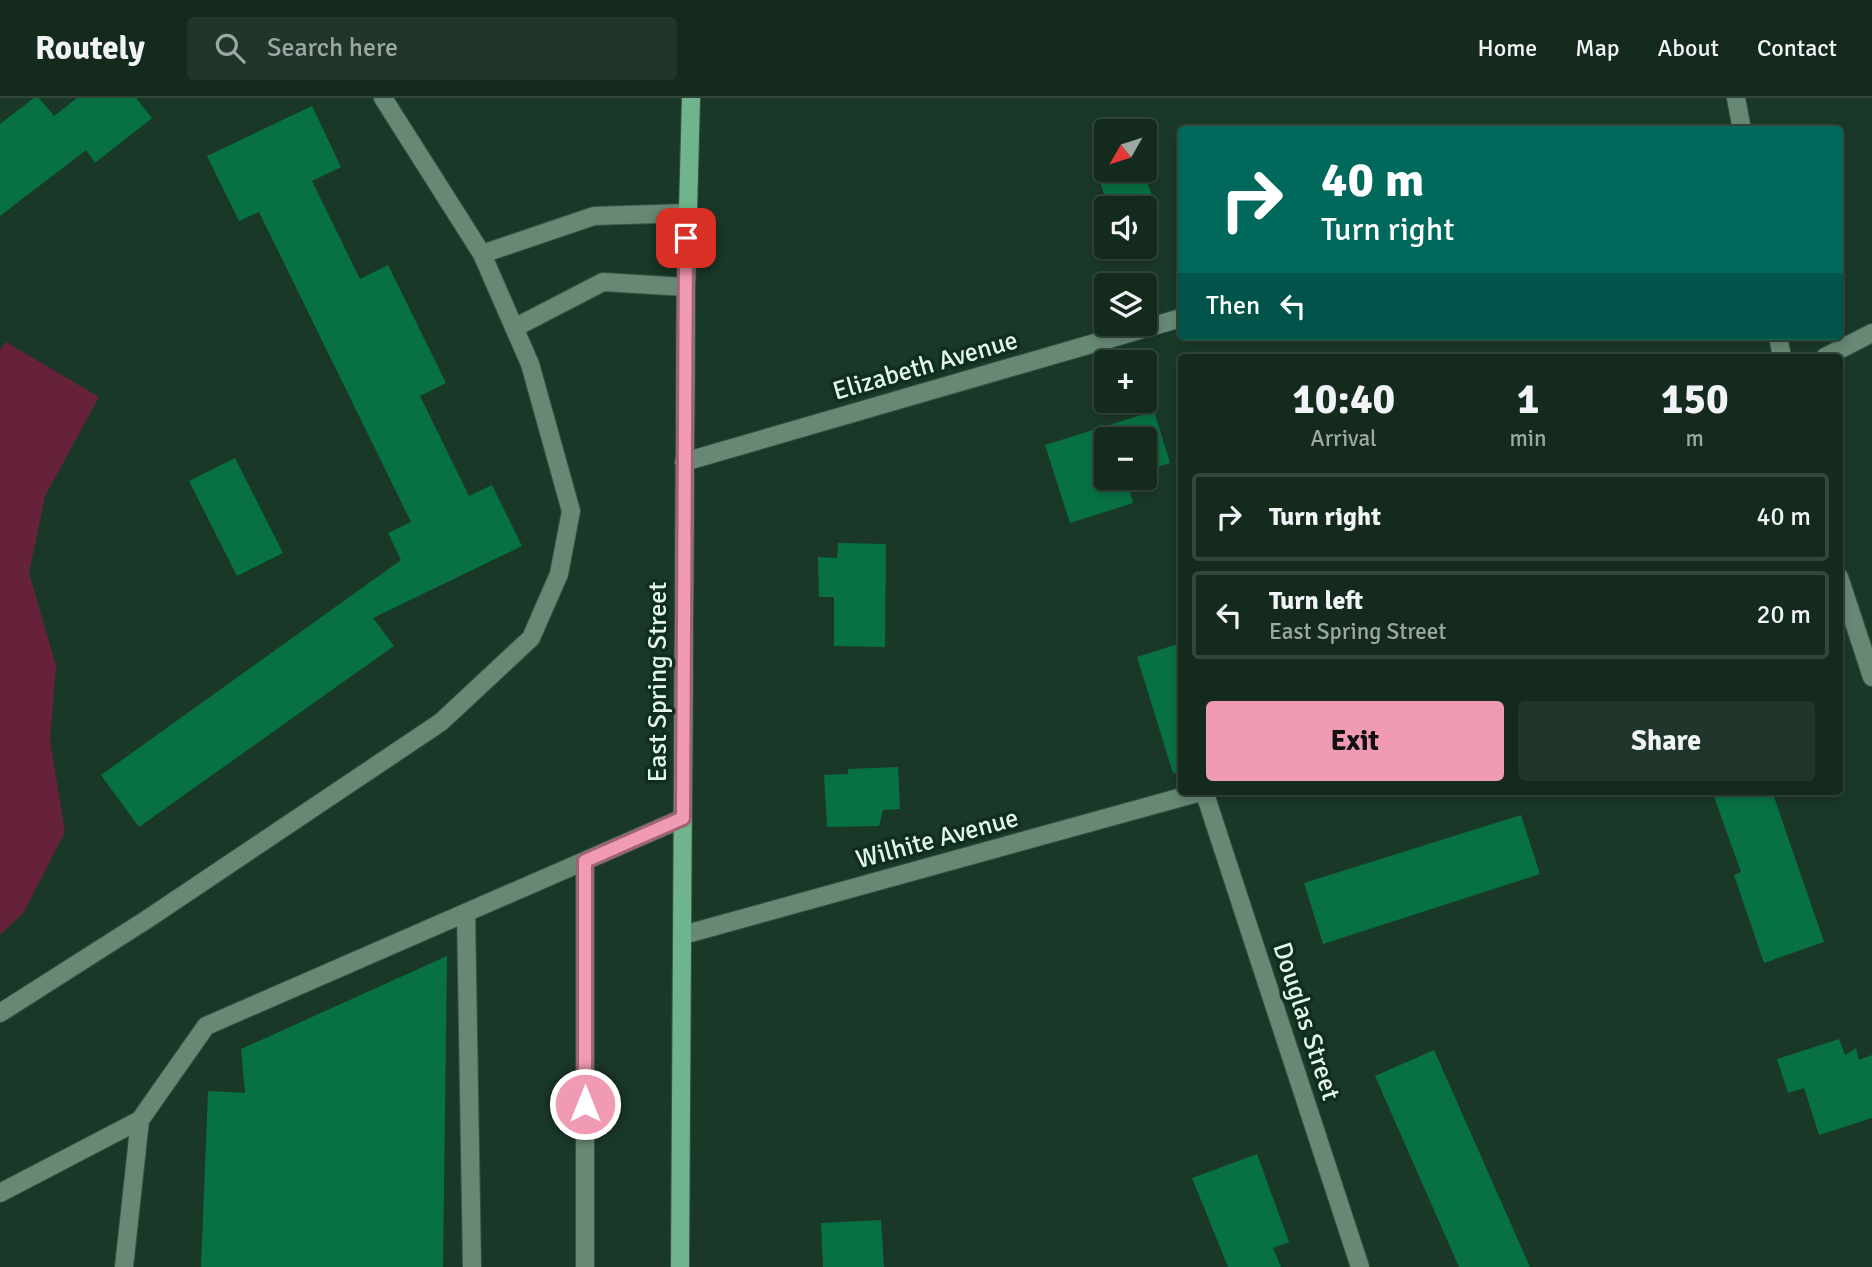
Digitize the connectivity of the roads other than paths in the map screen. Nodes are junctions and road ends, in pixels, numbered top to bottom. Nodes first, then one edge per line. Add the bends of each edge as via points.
1 (383, 98) edge
2 (691, 98) edge
3 (1736, 98) edge
4 (1741, 126) edge
5 (687, 213) junction
6 (482, 254) junction
7 (686, 287) junction
8 (1178, 319) edge
9 (514, 328) junction
10 (1872, 333) edge
11 (1831, 354) edge
12 (684, 462) junction
13 (1843, 604) edge
14 (1872, 677) edge
15 (1190, 795) edge
16 (1205, 795) edge
17 (683, 818) junction
18 (585, 861) junction
19 (466, 913) junction
20 (683, 935) junction
21 (0, 1013) edge
22 (140, 1120) junction
23 (0, 1194) edge
24 (124, 1267) edge
25 (472, 1267) edge
26 (585, 1267) edge
27 (680, 1267) edge
28 (1360, 1267) edge

1 - 6 street
2 - 5 main road, East Spring Street
3 - 4 street
5 - 6 street via 594,216
5 - 7 main road, East Spring Street
6 - 9 street
7 - 9 street via 603,282
7 - 12 main road, East Spring Street
8 - 12 street, Elizabeth Avenue
9 - 21 street via 530,364 571,510 559,574 531,638 441,722
10 - 11 street
12 - 17 main road, East Spring Street
13 - 14 street
15 - 20 street, Wilhite Avenue
16 - 28 street, Douglas Street
17 - 18 street
17 - 20 main road, East Spring Street
18 - 19 street
18 - 26 street
19 - 22 street via 206,1026
19 - 25 street
20 - 27 main road, East Spring Street
22 - 23 street
22 - 24 street

